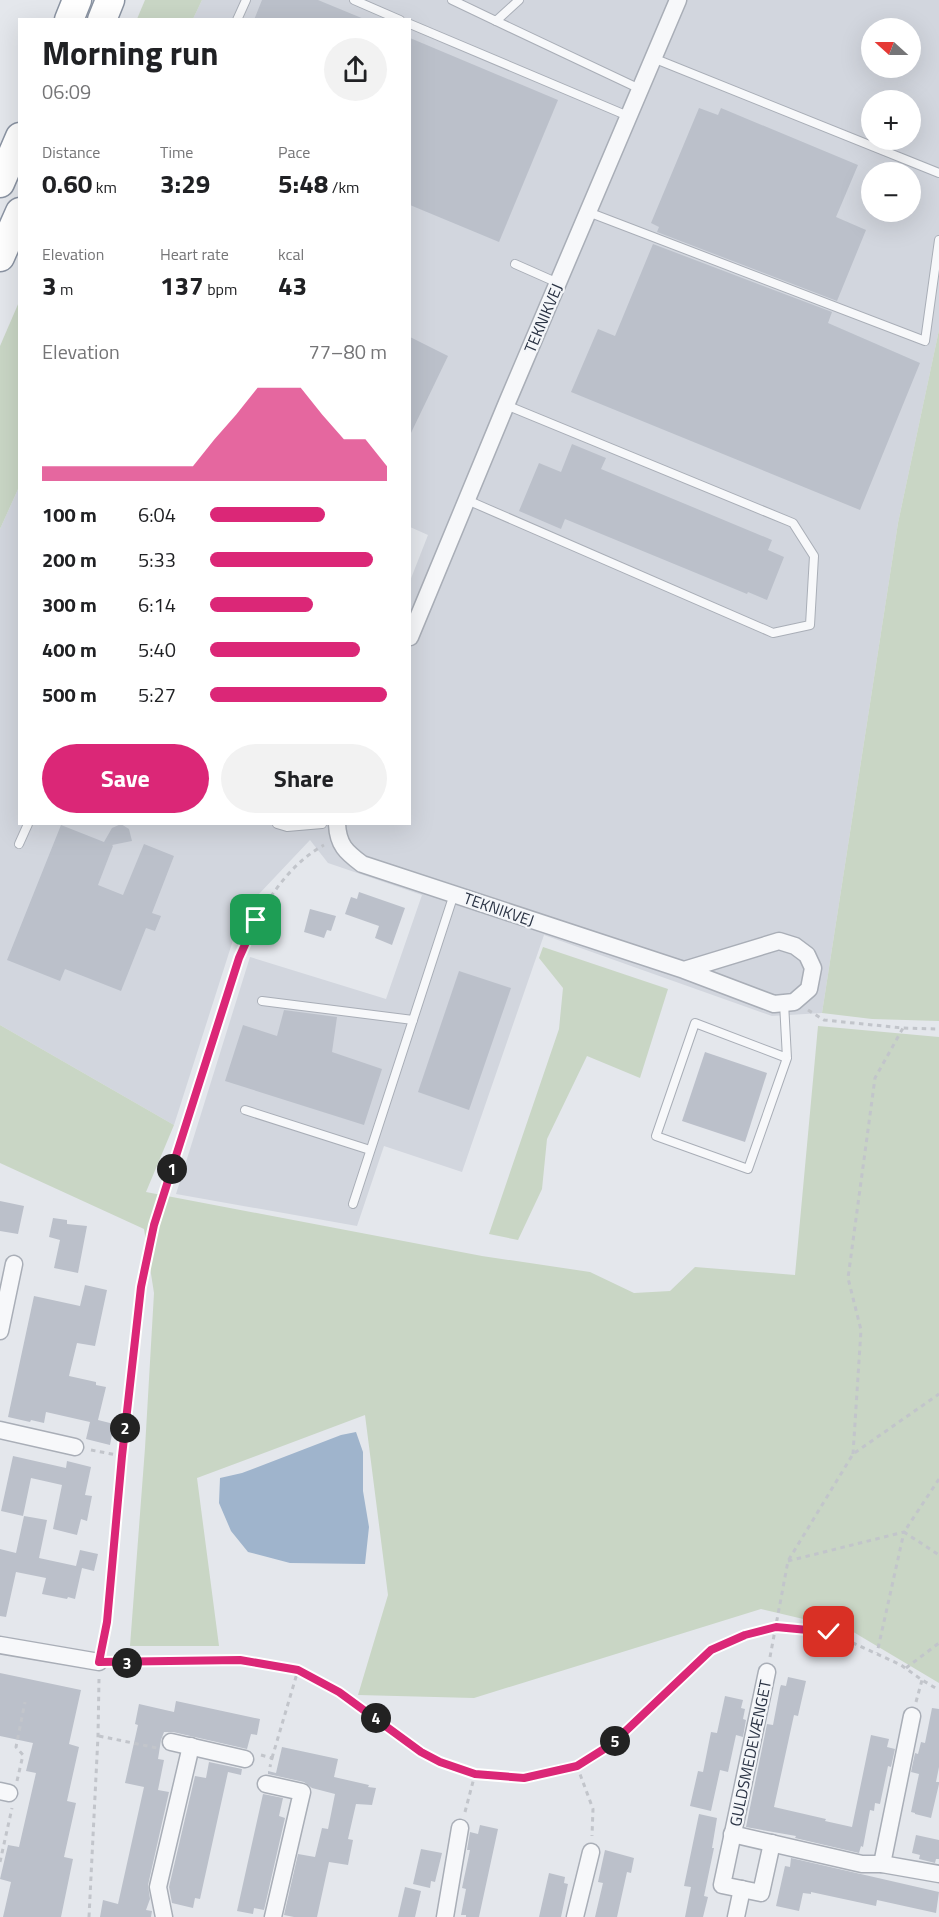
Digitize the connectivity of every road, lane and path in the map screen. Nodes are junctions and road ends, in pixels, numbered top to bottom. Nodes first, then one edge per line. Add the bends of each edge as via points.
1 (77, 0) edge
2 (110, 0) edge
3 (246, 0) edge
4 (354, 0) edge
5 (452, 0) edge
6 (519, 0) edge
7 (678, 0) edge
8 (70, 18) edge
9 (103, 18) edge
10 (238, 18) edge
11 (395, 18) edge
12 (496, 21) junction
13 (411, 24) edge
14 (653, 58) junction
15 (640, 88) junction
16 (628, 116) junction
17 (18, 142) edge
18 (939, 173) edge
19 (0, 183) edge
20 (588, 212) junction
21 (18, 216) edge
22 (939, 240) edge
23 (0, 257) edge
24 (515, 264) dead end
25 (558, 283) junction
26 (506, 405) junction
27 (467, 500) junction
28 (411, 635) edge
29 (28, 825) edge
30 (280, 825) edge
31 (310, 825) edge
32 (337, 831) edge
33 (19, 844) dead end
34 (454, 894) junction
35 (684, 970) junction
36 (262, 1001) dead end
37 (789, 1002) junction
38 (413, 1020) junction
39 (903, 1028) junction
40 (939, 1029) edge
41 (787, 1058) junction
42 (244, 1110) dead end
43 (370, 1150) junction
44 (353, 1204) dead end
45 (14, 1264) dead end
46 (0, 1331) edge
47 (939, 1394) edge
48 (0, 1430) edge
49 (75, 1447) joint
50 (853, 1454) junction
51 (122, 1456) junction
52 (939, 1479) edge
53 (904, 1532) junction
54 (939, 1555) edge
55 (788, 1561) junction
56 (776, 1627) junction
57 (939, 1642) edge
58 (0, 1645) edge
59 (877, 1654) junction
60 (99, 1662) junction
61 (906, 1668) junction
62 (298, 1670) junction
63 (767, 1672) joint
64 (939, 1690) edge
65 (912, 1716) dead end
66 (98, 1736) junction
67 (171, 1742) joint
68 (191, 1746) junction
69 (272, 1758) dead end
70 (245, 1759) dead end
71 (577, 1766) junction
72 (475, 1774) junction
73 (266, 1784) dead end
74 (460, 1828) joint
75 (732, 1834) junction
76 (772, 1843) junction
77 (591, 1852) joint
78 (882, 1864) junction
79 (939, 1874) edge
80 (742, 1889) junction
81 (89, 1917) edge
82 (164, 1917) edge
83 (273, 1917) edge
84 (445, 1917) edge
85 (575, 1917) edge
86 (736, 1917) edge

1 - 8 highway
2 - 9 highway
3 - 10 lane
4 - 11 lane
5 - 12 lane
6 - 12 lane
7 - 14 street, TEKNIKVEJ
12 - 15 lane
13 - 16 lane
14 - 15 street, TEKNIKVEJ
14 - 18 lane
15 - 16 street, TEKNIKVEJ
16 - 20 street, TEKNIKVEJ
17 - 19 highway
20 - 22 lane via 925,341
20 - 25 street, TEKNIKVEJ
21 - 23 highway
24 - 25 lane
25 - 26 street, TEKNIKVEJ
26 - 27 street, TEKNIKVEJ
26 - 27 lane via 794,523 814,556 810,625 772,633
27 - 28 street, TEKNIKVEJ
29 - 33 lane
30 - 31 lane
32 - 34 street, TEKNIKVEJ via 350,855 362,864
32 - 51 path via 288,874 256,920 239,958 154,1225 141,1287
34 - 35 street, TEKNIKVEJ
34 - 38 lane
35 - 37 street, TEKNIKVEJ via 774,1004
35 - 37 street via 779,941 807,955 813,968 809,989
36 - 38 lane
37 - 39 path via 824,1020
37 - 41 lane
38 - 43 lane
39 - 40 path
39 - 50 path via 875,1078 848,1278 861,1330
41 - 41 lane via 748,1169 656,1136 695,1023
42 - 43 lane
43 - 44 lane
45 - 46 street
47 - 50 path
48 - 49 street
49 - 51 path
50 - 55 path
51 - 60 path via 107,1622
52 - 53 path
53 - 54 path
53 - 55 path
53 - 59 path
55 - 56 path
56 - 59 path via 829,1632
56 - 63 path
56 - 71 path via 711,1650 612,1744
57 - 61 path
58 - 60 street
59 - 61 path
60 - 62 path via 240,1660
60 - 66 path
61 - 64 path
62 - 69 path
62 - 72 path via 339,1692 421,1752
63 - 75 street, GULDSMEDEVÆNGET
65 - 78 street
66 - 67 path via 164,1749
66 - 81 path
67 - 68 street
68 - 70 street
68 - 82 street via 158,1887
71 - 72 path via 524,1778
71 - 77 path via 593,1809
72 - 74 path
73 - 83 street via 302,1792
74 - 84 street
75 - 76 street, GULDSMEDEVÆNGET
75 - 80 street, GULDSMEDEVÆNGET via 722,1885
76 - 78 street, GULDSMEDEVÆNGET via 862,1864
76 - 80 street via 761,1893
77 - 85 street
78 - 79 street, GULDSMEDEVÆNGET
80 - 86 street

